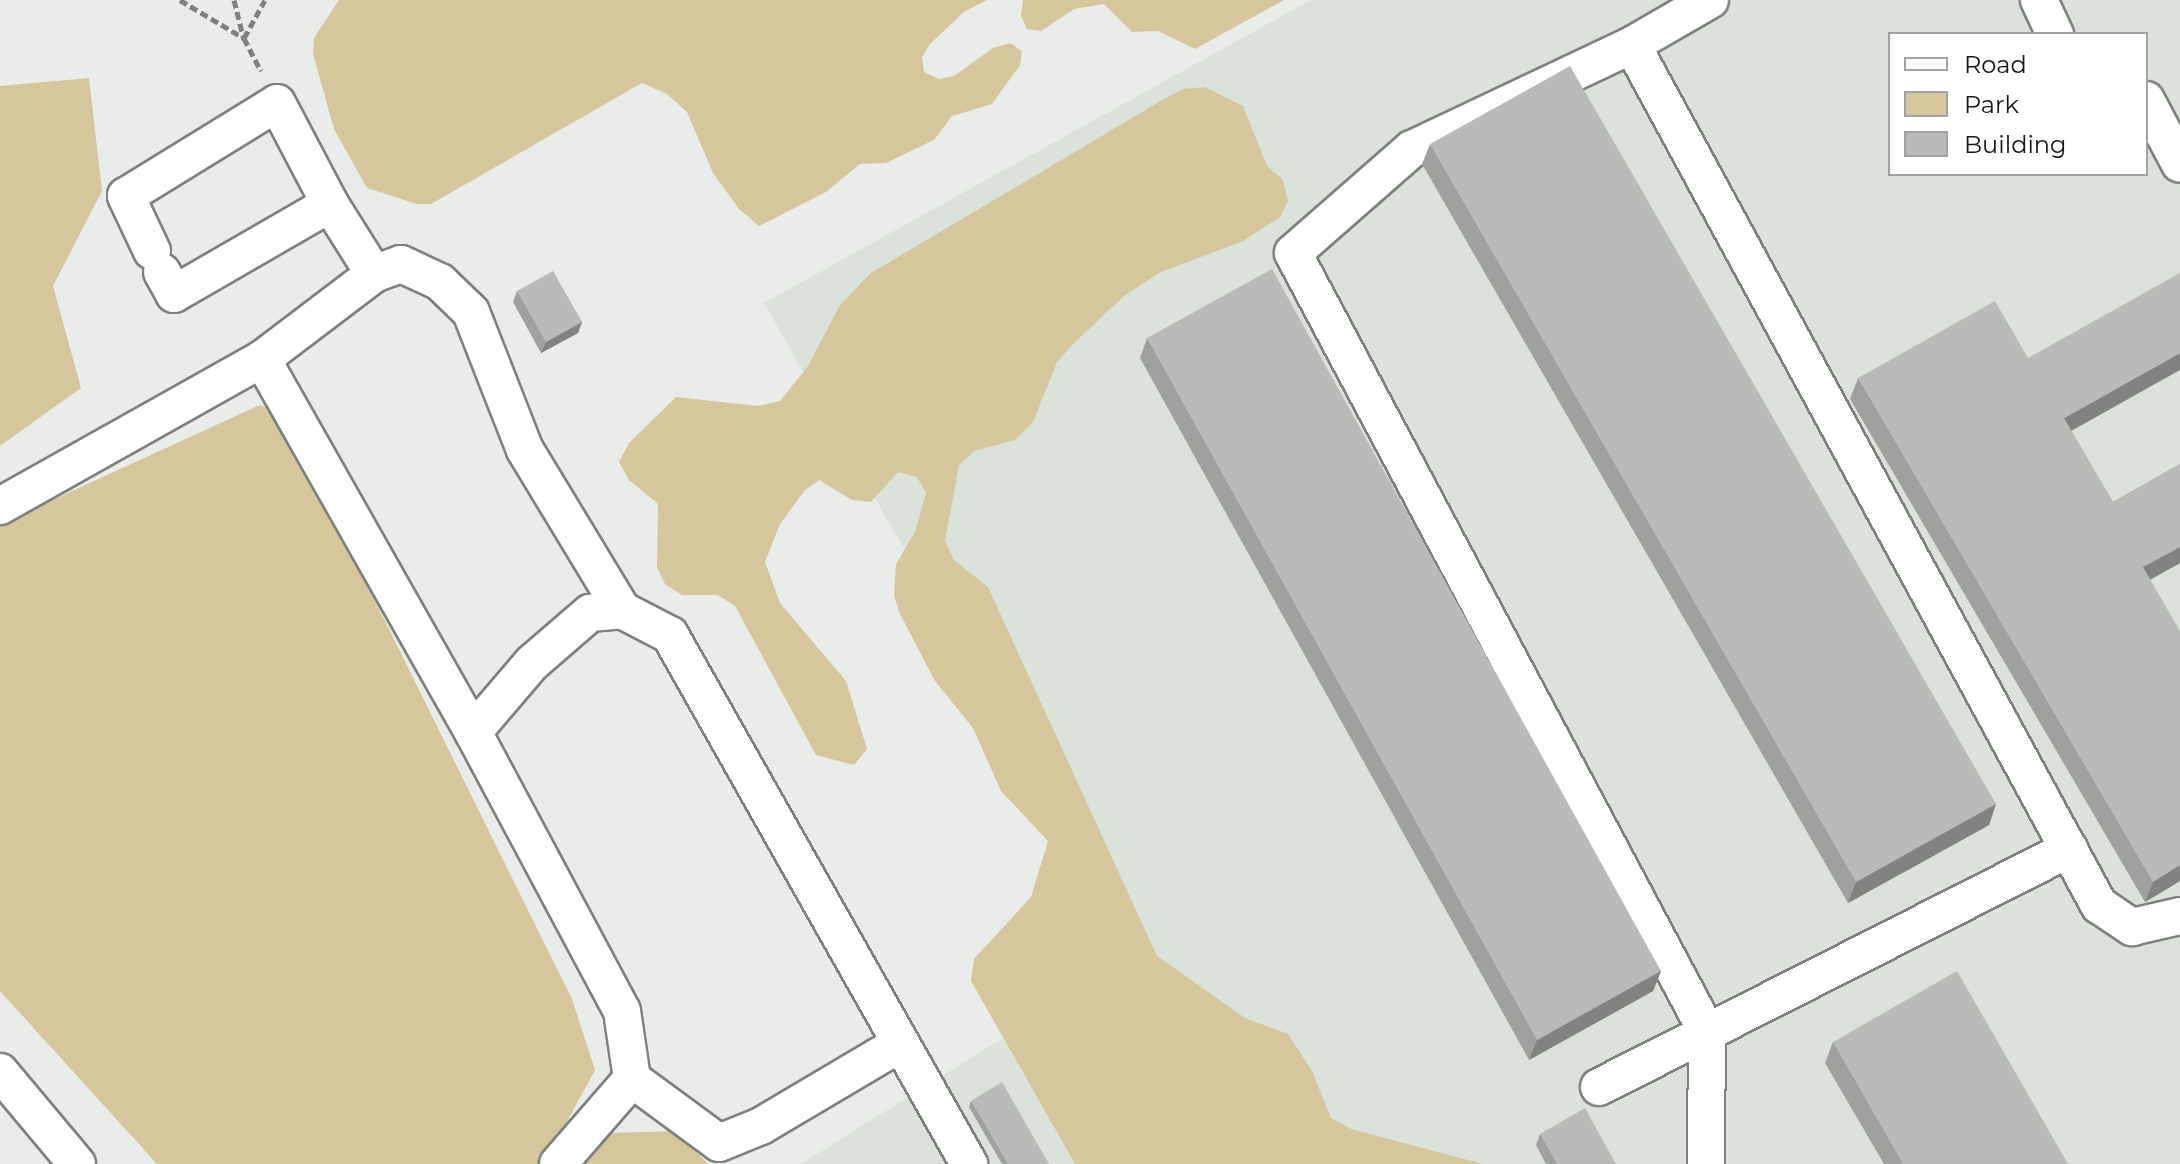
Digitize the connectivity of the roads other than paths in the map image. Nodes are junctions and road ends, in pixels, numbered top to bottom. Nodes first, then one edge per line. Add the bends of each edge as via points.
1 (1710, 0) edge
2 (2039, 0) edge
3 (2054, 32) edge
4 (1632, 45) junction
5 (2148, 103) edge
6 (2177, 152) edge
7 (330, 204) junction
8 (374, 274) junction
9 (262, 359) junction
10 (0, 506) edge
11 (622, 610) junction
12 (473, 732) junction
13 (2069, 849) junction
14 (2180, 916) edge
15 (1707, 1032) junction
16 (898, 1045) junction
17 (0, 1072) edge
18 (632, 1079) junction
19 (1599, 1087) dead end
20 (726, 1153) edge
21 (77, 1164) edge
22 (558, 1164) edge
23 (969, 1164) edge
24 (1706, 1164) edge

1 - 4 street
2 - 3 street
4 - 13 street
4 - 15 street via 1412,149 1293,253
5 - 6 street
7 - 7 street via 277,103 126,196 174,294
7 - 8 street
8 - 9 street
8 - 11 street via 401,264 440,282 471,312 525,450
9 - 10 street
9 - 12 street
11 - 12 street via 590,613 532,663
11 - 16 street via 670,635
12 - 18 street via 622,1011
13 - 14 street via 2099,905 2132,927
13 - 15 street
15 - 19 street
15 - 24 street
16 - 20 street via 761,1126
16 - 23 street
17 - 21 street
18 - 20 street
18 - 22 street

